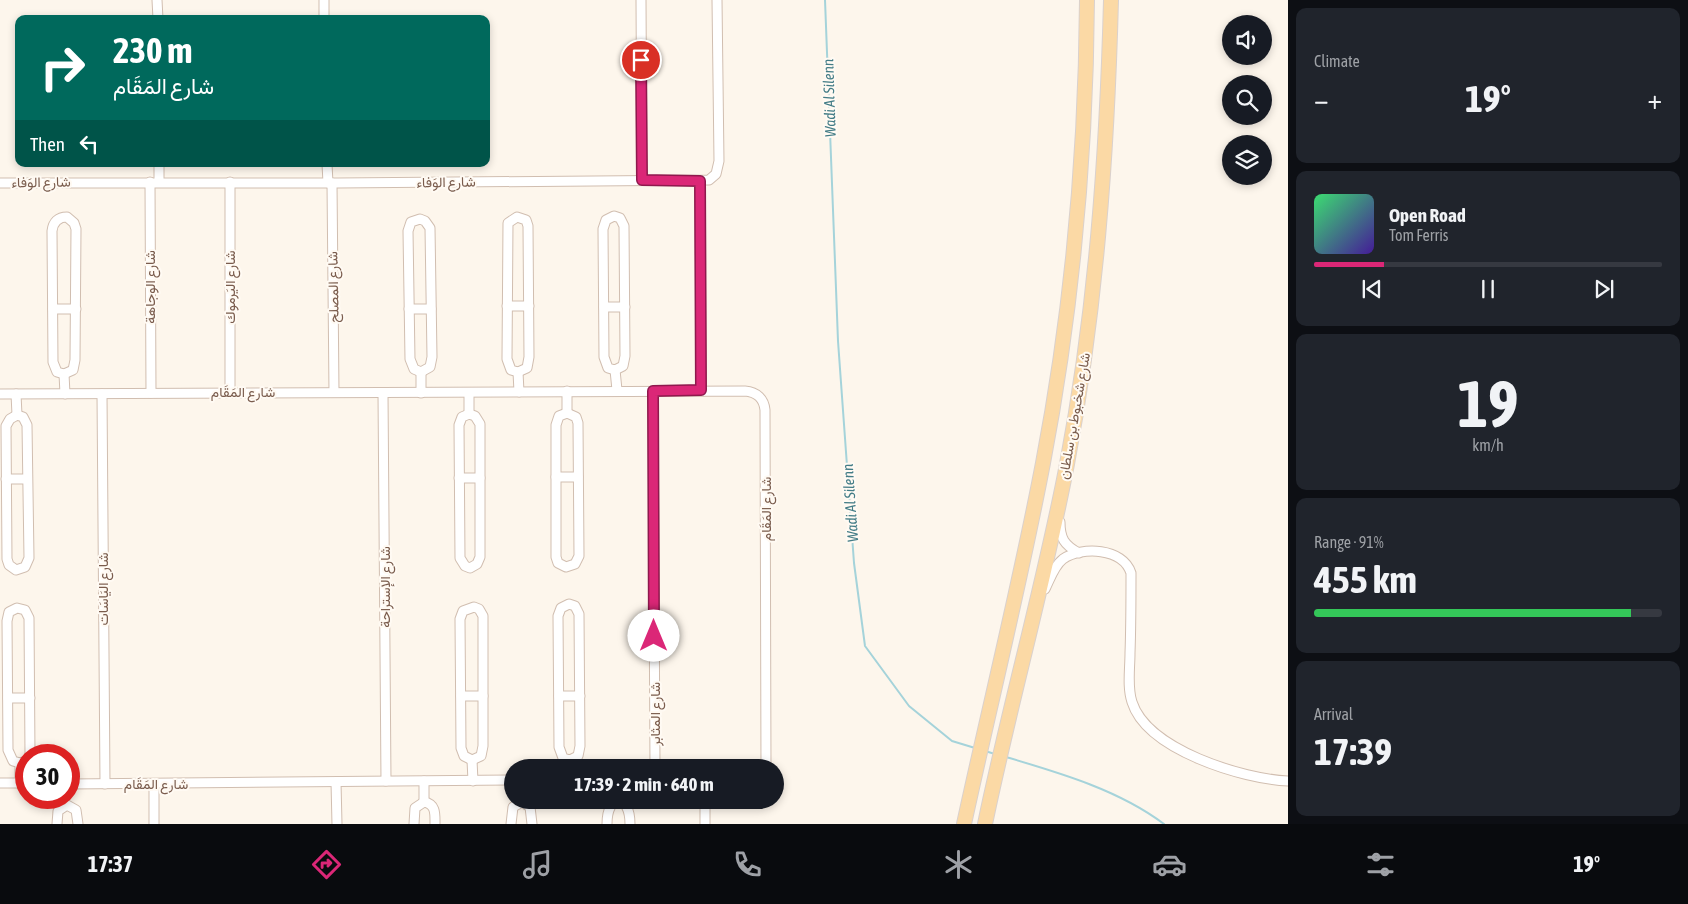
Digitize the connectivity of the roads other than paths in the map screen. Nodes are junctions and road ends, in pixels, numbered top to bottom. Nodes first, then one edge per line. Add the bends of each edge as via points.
1 (157, 0) edge
2 (324, 0) edge
3 (641, 0) edge
4 (717, 0) edge
5 (1087, 0) edge
6 (1111, 0) edge
7 (158, 15) edge
8 (324, 15) edge
9 (158, 167) edge
10 (324, 167) edge
11 (327, 167) edge
12 (642, 180) junction
13 (700, 181) junction
14 (155, 182) junction
15 (230, 182) junction
16 (328, 182) junction
17 (0, 183) edge
18 (507, 306) junction
19 (529, 306) junction
20 (604, 306) junction
21 (625, 307) junction
22 (53, 309) junction
23 (76, 309) junction
24 (409, 309) junction
25 (431, 309) junction
26 (615, 370) junction
27 (421, 372) junction
28 (518, 372) junction
29 (64, 374) junction
30 (616, 390) junction
31 (701, 390) junction
32 (567, 391) junction
33 (653, 391) junction
34 (230, 392) junction
35 (334, 392) junction
36 (519, 392) junction
37 (151, 393) junction
38 (384, 393) junction
39 (421, 393) junction
40 (469, 393) junction
41 (0, 394) edge
42 (16, 394) junction
43 (65, 394) junction
44 (102, 394) junction
45 (567, 413) junction
46 (469, 414) junction
47 (17, 415) junction
48 (556, 477) junction
49 (578, 477) junction
50 (459, 478) junction
51 (480, 478) junction
52 (6, 479) junction
53 (27, 479) junction
54 (1060, 498) junction
55 (1079, 553) junction
56 (1037, 607) junction
57 (461, 696) junction
58 (483, 696) junction
59 (559, 696) junction
60 (580, 696) junction
61 (8, 698) junction
62 (30, 698) junction
63 (30, 744) edge
64 (564, 759) edge
65 (575, 759) edge
66 (655, 759) edge
67 (766, 759) edge
68 (472, 760) junction
69 (15, 761) edge
70 (504, 780) edge
71 (386, 781) junction
72 (424, 781) junction
73 (472, 781) junction
74 (1288, 781) edge
75 (336, 782) junction
76 (0, 783) edge
77 (15, 783) edge
78 (80, 784) edge
79 (105, 784) junction
80 (154, 784) junction
81 (424, 802) junction
82 (60, 809) edge
83 (75, 809) edge
84 (513, 809) edge
85 (530, 809) edge
86 (608, 809) edge
87 (628, 809) edge
88 (705, 809) edge
89 (57, 824) edge
90 (78, 824) edge
91 (154, 824) edge
92 (337, 824) edge
93 (414, 824) edge
94 (435, 824) edge
95 (511, 824) edge
96 (532, 824) edge
97 (607, 824) edge
98 (630, 824) edge
99 (705, 824) edge
100 (964, 824) edge
101 (985, 824) edge

1 - 7 street
2 - 8 street
3 - 12 street
4 - 13 street via 719,166 713,177
5 - 100 main road, شارع شخبوط بن سلطان via 1082,153 1066,316 1044,461
6 - 54 main road, شارع شخبوط بن سلطان via 1101,220 1086,347
9 - 14 street, شارع الوجاهة
10 - 16 street
11 - 16 street
12 - 13 street, شارع الوَفاء
12 - 16 street, شارع الوَفاء
13 - 31 street
14 - 15 street, شارع الوَفاء
14 - 17 street, شارع الوَفاء
14 - 37 street, شارع الوجاهة
15 - 16 street, شارع الوَفاء
15 - 34 street, شارع اليَرموك
16 - 35 street, شارع المصلح
18 - 19 street
18 - 19 street via 507,226 512,218 517,217 526,220 528,226
18 - 28 street via 507,359 509,367
19 - 28 street via 529,365
20 - 21 street
20 - 21 street via 603,229 606,220 614,216 620,218 624,226
20 - 26 street via 604,357 608,368
21 - 26 street via 625,363
22 - 23 street
22 - 23 street via 52,230 55,221 64,217 76,226
22 - 29 street via 53,362 58,372
23 - 29 street via 75,364 71,372
24 - 25 street
24 - 25 street via 408,231 411,222 420,219 426,221 430,228
24 - 27 street via 410,363
25 - 27 street via 432,361 430,368
26 - 30 street
27 - 39 street
28 - 36 street
29 - 43 street
30 - 32 street, شارع المَقَام
30 - 33 street, شارع المَقَام
31 - 33 street, شارع المَقَام
31 - 67 street, شارع المَقَام via 749,391 758,396 764,406
32 - 36 street, شارع المَقَام
32 - 45 street
33 - 66 street, شارع المثابر
34 - 35 street, شارع المَقَام
34 - 37 street, شارع المَقَام
35 - 38 street, شارع المَقَام
36 - 40 street, شارع المَقَام
37 - 44 street, شارع المَقَام
38 - 39 street, شارع المَقَام
38 - 71 street, شارع الإستراحة
39 - 40 street, شارع المَقَام
40 - 46 street
41 - 42 street, شارع المَقَام
42 - 43 street, شارع المَقَام
42 - 47 street
43 - 44 street, شارع المَقَام
44 - 79 street, شارع اليَاسَات
45 - 48 street via 562,414 557,422
45 - 49 street via 574,414 578,420
46 - 50 street via 462,417 459,425
46 - 51 street via 478,418 480,424
47 - 52 street via 6,426
47 - 53 street via 26,422
48 - 49 street
48 - 49 street via 556,557 560,565 566,567 578,559
50 - 51 street
50 - 51 street via 460,558 470,568 480,560
52 - 53 street
52 - 53 street via 7,559 16,570 25,567 28,558
54 - 55 street via 1061,538
54 - 56 main road, شارع شخبوط بن سلطان
55 - 56 street via 1058,564
55 - 74 street via 1115,554 1129,568 1130,693 1135,710 1146,724 1187,753 1222,769 1246,776
56 - 101 main road, شارع شخبوط بن سلطان
57 - 58 street
57 - 58 street via 461,616 463,610 471,606 479,609 483,616
57 - 68 street via 461,751
58 - 68 street via 483,750 481,756
59 - 60 street
59 - 60 street via 558,613 569,604 575,606 580,614
59 - 64 street via 559,748
60 - 65 street via 580,750
61 - 62 street
61 - 62 street via 7,617 12,610 19,608 27,612 29,618
61 - 69 street via 8,750
62 - 63 street
68 - 73 street
70 - 73 street, شارع المَقَام
71 - 72 street, شارع المَقَام
71 - 75 street, شارع المَقَام
72 - 73 street, شارع المَقَام
72 - 81 street
75 - 80 street, شارع المَقَام
75 - 92 street
76 - 77 street
78 - 79 street, شارع المَقَام
79 - 80 street, شارع المَقَام
80 - 91 street
81 - 93 street via 415,808
81 - 94 street via 435,810
82 - 89 street
83 - 90 street
84 - 95 street
85 - 96 street
86 - 97 street
87 - 98 street
88 - 99 street

